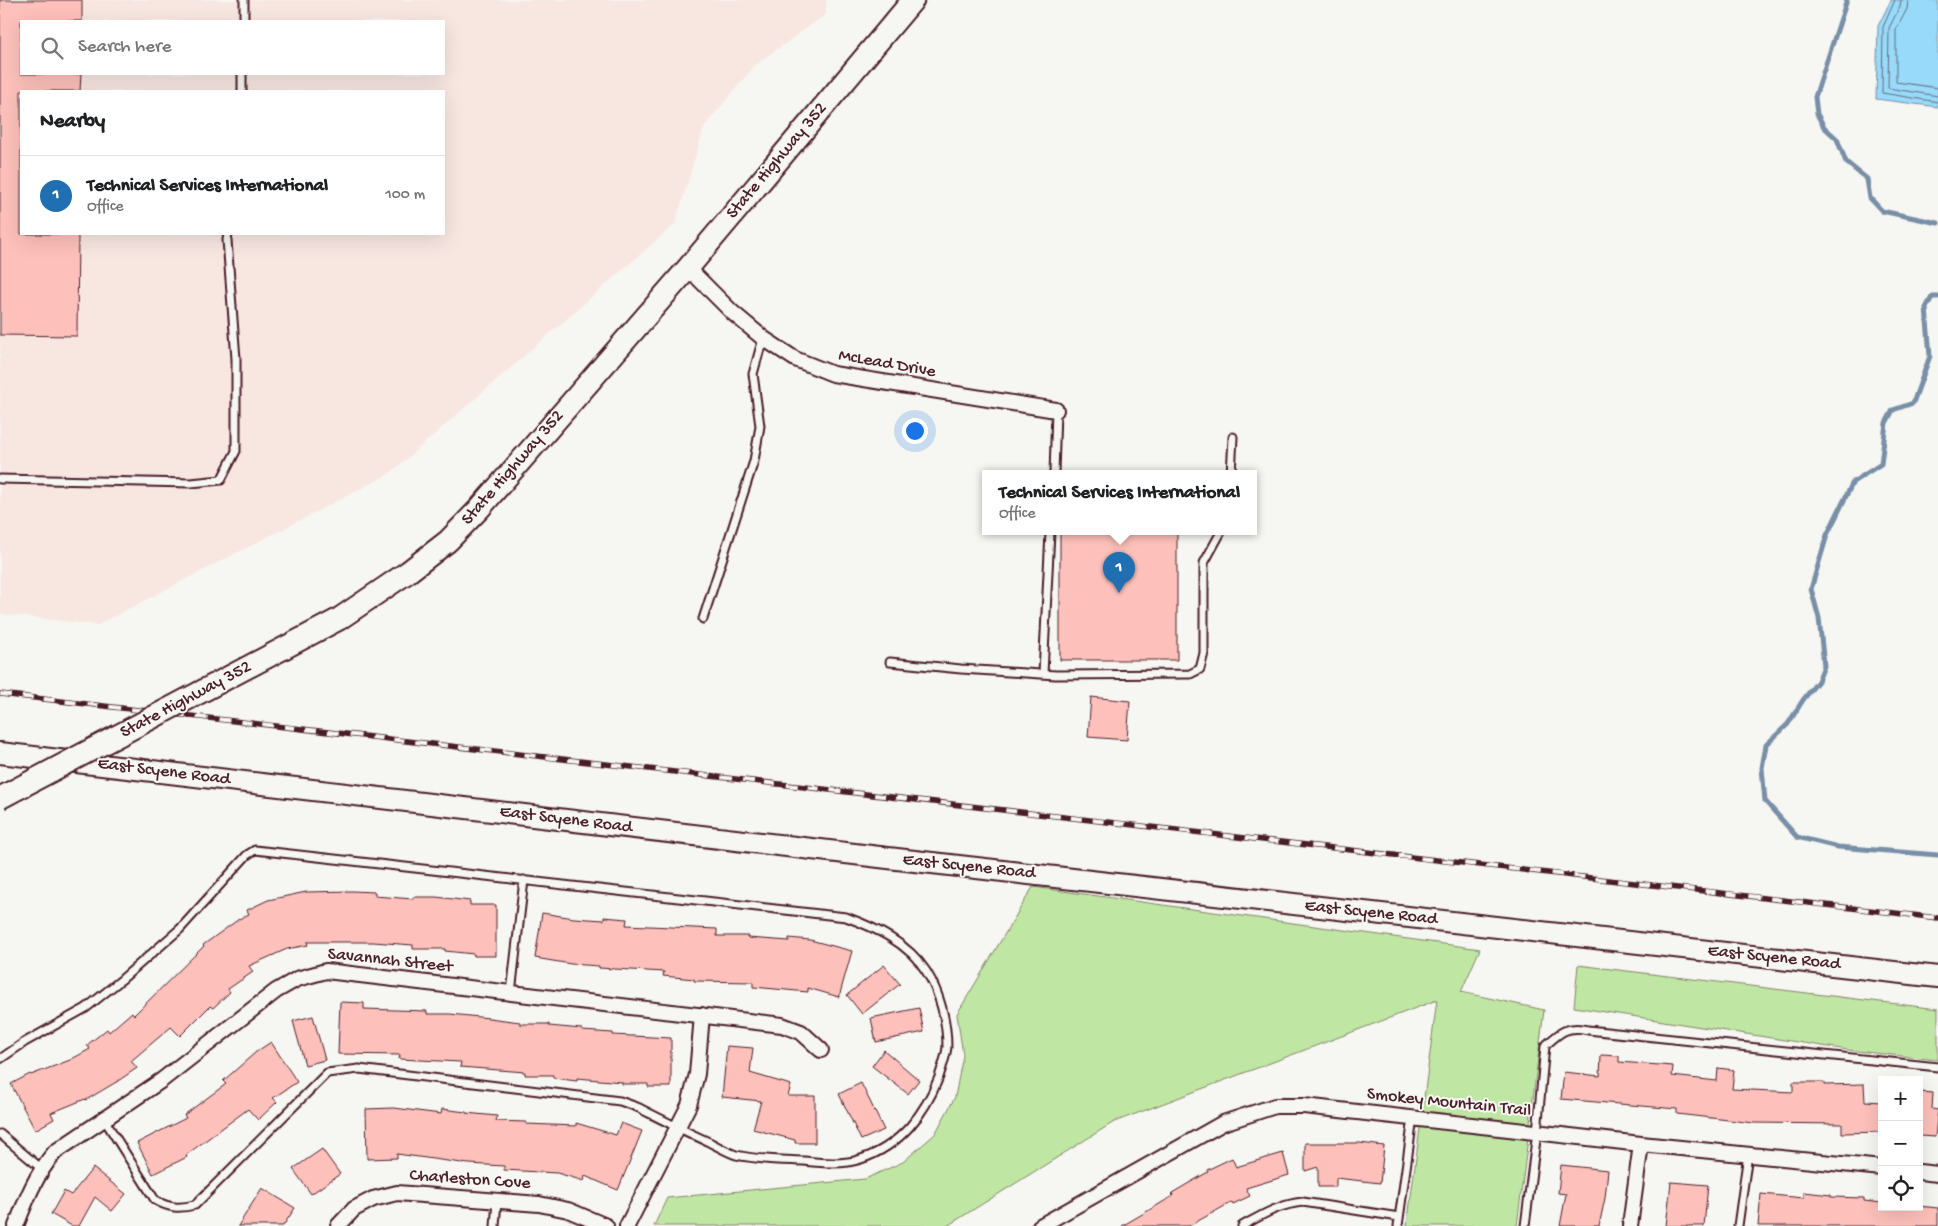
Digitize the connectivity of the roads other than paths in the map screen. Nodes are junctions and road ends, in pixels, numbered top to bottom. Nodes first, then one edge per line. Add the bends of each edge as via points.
1 (244, 0) edge
2 (913, 0) edge
3 (244, 20) edge
4 (242, 75) edge
5 (242, 90) edge
6 (228, 235) edge
7 (688, 268) junction
8 (763, 338) junction
9 (1056, 410) joint
10 (1232, 437) dead end
11 (1054, 470) edge
12 (1231, 470) edge
13 (0, 479) edge
14 (1050, 535) edge
15 (1219, 535) edge
16 (703, 620) dead end
17 (890, 662) dead end
18 (1043, 674) junction
19 (0, 753) edge
20 (0, 798) edge
21 (524, 880) junction
22 (1938, 977) edge
23 (511, 993) junction
24 (702, 1015) junction
25 (821, 1050) dead end
26 (0, 1059) edge
27 (1938, 1067) edge
28 (1413, 1118) junction
29 (104, 1119) junction
30 (678, 1128) junction
31 (1537, 1132) junction
32 (0, 1134) edge
33 (1640, 1144) junction
34 (1748, 1154) junction
35 (1878, 1168) edge
36 (42, 1169) junction
37 (1923, 1172) edge
38 (1938, 1174) edge
39 (497, 1201) junction
40 (1399, 1217) junction
41 (16, 1226) edge
42 (338, 1226) edge
43 (495, 1226) edge
44 (606, 1226) edge
45 (627, 1226) edge
46 (1040, 1226) edge
47 (1242, 1226) edge
48 (1398, 1226) edge
49 (1526, 1226) edge
50 (1630, 1226) edge
51 (1738, 1226) edge

1 - 3 lane
2 - 7 main road, State Highway 352
4 - 5 lane
6 - 13 lane via 236,359 236,451 221,480 191,483
7 - 8 street, McLead Drive
7 - 20 main road, State Highway 352, bridge via 479,509 448,541 408,572 338,619
8 - 9 street, McLead Drive via 795,359 833,374
8 - 16 lane via 753,374 760,426 754,461
9 - 11 lane
10 - 12 lane
14 - 18 lane
15 - 18 lane via 1204,563 1204,654 1200,669 1190,674
17 - 18 lane
19 - 22 street, East Scyene Road via 868,856
21 - 23 lane
21 - 26 lane via 255,850 246,855 180,928 121,980 86,1008
21 - 30 lane via 846,917 878,929 896,941 925,970 942,1005 947,1048 924,1110 896,1140 860,1160 813,1162 736,1154
23 - 24 street, Savannah Street
23 - 29 street, Savannah Street via 326,971 313,973 276,991 162,1080
24 - 25 street, Savannah Street via 782,1025 801,1032
24 - 30 street via 697,1074 690,1105
27 - 31 lane via 1576,1027 1560,1032 1545,1046
28 - 31 street, Smokey Mountain Trail
28 - 40 lane
28 - 46 street, Smokey Mountain Trail via 1304,1106 1275,1106 1255,1111 1223,1123
29 - 30 lane via 155,1200 180,1208 194,1205 326,1073 359,1069 620,1102
29 - 36 street, Savannah Street via 55,1152
30 - 45 street
31 - 33 street, Smokey Mountain Trail
31 - 49 lane
32 - 36 lane
33 - 34 street, Smokey Mountain Trail
33 - 50 street
34 - 35 street, Smokey Mountain Trail
34 - 51 lane
36 - 41 street, Savannah Street
37 - 38 street
39 - 42 street, Charleston Cove via 397,1193 372,1199 354,1209
39 - 43 lane
39 - 44 street, Charleston Cove via 568,1210
40 - 47 lane via 1303,1202 1270,1210
40 - 48 lane

